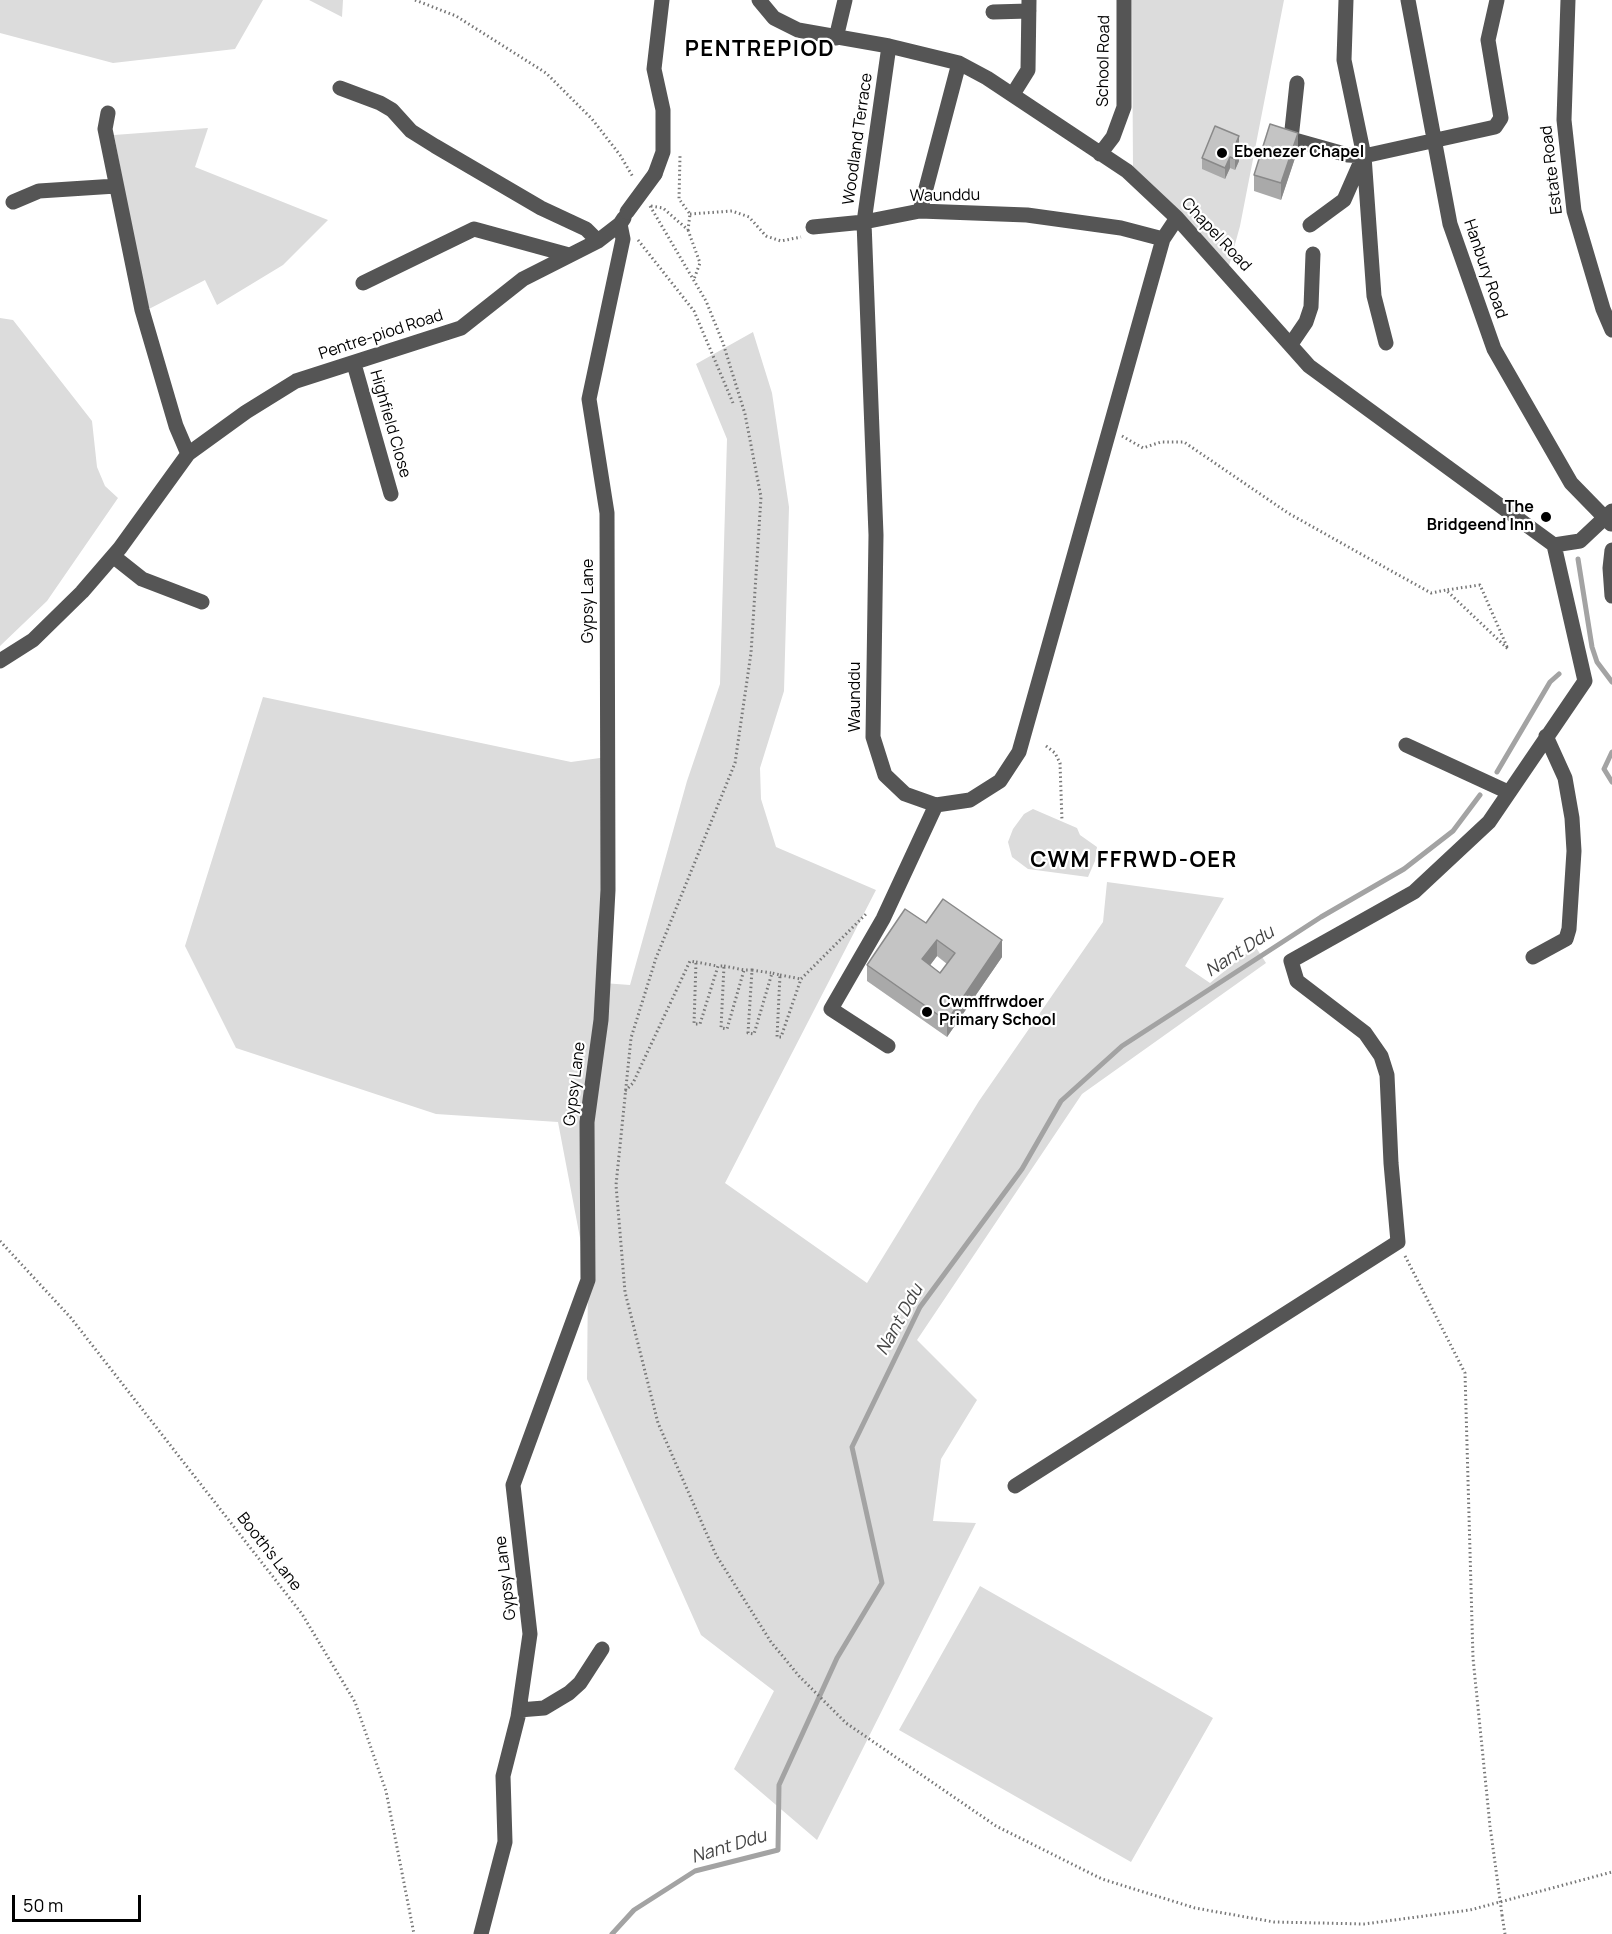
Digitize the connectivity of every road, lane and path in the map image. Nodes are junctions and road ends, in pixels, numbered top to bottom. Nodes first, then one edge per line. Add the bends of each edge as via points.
1 (415, 0) edge
2 (662, 0) edge
3 (759, 0) edge
4 (845, 0) edge
5 (1124, 0) edge
6 (1346, 0) edge
7 (1408, 0) edge
8 (1497, 0) edge
9 (1568, 0) edge
10 (1029, 6) edge
11 (993, 12) dead end
12 (836, 38) junction
13 (889, 46) junction
14 (959, 63) junction
15 (1297, 83) dead end
16 (340, 88) dead end
17 (1012, 94) junction
18 (108, 113) dead end
19 (1433, 139) junction
20 (680, 152) dead end
21 (1100, 154) junction
22 (1364, 156) junction
23 (638, 185) dead end
24 (116, 186) junction
25 (13, 202) dead end
26 (920, 211) junction
27 (690, 214) junction
28 (1177, 218) junction
29 (864, 222) junction
30 (623, 224) junction
31 (1310, 225) dead end
32 (813, 226) joint
33 (688, 230) junction
34 (1163, 239) junction
35 (598, 241) junction
36 (1313, 254) dead end
37 (569, 255) junction
38 (694, 279) junction
39 (363, 283) dead end
40 (1612, 330) edge
41 (1386, 343) dead end
42 (1291, 344) junction
43 (354, 364) junction
44 (733, 403) dead end
45 (1121, 435) dead end
46 (188, 454) junction
47 (391, 494) dead end
48 (1610, 519) edge
49 (1554, 545) junction
50 (1612, 550) edge
51 (113, 556) junction
52 (1446, 590) junction
53 (1612, 596) edge
54 (202, 602) dead end
55 (0, 661) edge
56 (1546, 736) junction
57 (1046, 746) dead end
58 (1406, 746) dead end
59 (1508, 792) junction
60 (936, 805) junction
61 (1062, 821) dead end
62 (873, 908) dead end
63 (1533, 957) dead end
64 (696, 962) junction
65 (718, 966) junction
66 (724, 966) junction
67 (744, 970) junction
68 (752, 970) junction
69 (772, 974) junction
70 (780, 975) junction
71 (801, 978) junction
72 (888, 1046) dead end
73 (625, 1091) junction
74 (0, 1241) edge
75 (1398, 1242) junction
76 (1015, 1486) dead end
77 (602, 1649) dead end
78 (519, 1710) junction
79 (1612, 1872) edge
80 (414, 1934) edge
81 (481, 1934) edge
82 (1505, 1934) edge

1 - 23 path via 456,16 546,73 592,119
2 - 30 street, Pentre-piod Road, bridge via 654,69 663,110 663,152 655,174
3 - 12 street, Chapel Road via 774,18 798,30
4 - 12 street
5 - 21 street, School Road via 1124,107 1113,137
6 - 22 street via 1344,60
7 - 19 street, Hanbury Road
8 - 19 street via 1488,40 1501,118 1495,128
9 - 40 street, Estate Road via 1564,120 1574,211
10 - 11 street
10 - 17 street via 1028,70
12 - 13 street, Chapel Road
13 - 14 street, Chapel Road
13 - 29 street, Woodland Terrace
14 - 17 street, Chapel Road
14 - 26 street
15 - 22 street via 1291,139
16 - 35 street via 392,110 411,131 522,197 586,229
17 - 21 street, Chapel Road
18 - 24 street via 105,129
19 - 22 street
19 - 48 street, Hanbury Road via 1450,224 1494,349 1571,483
20 - 27 path via 679,199
21 - 28 street, Chapel Road via 1127,171
22 - 31 street via 1344,200
22 - 41 street via 1374,296
24 - 25 street via 39,191
24 - 46 street via 142,310
26 - 29 street, Waunddu
26 - 34 street, Waunddu via 1026,215 1121,228
27 - 32 path via 732,211 749,217 766,236 781,241 806,236
27 - 33 path
28 - 34 street, Waunddu
28 - 42 street, Chapel Road
29 - 32 street, Woodland Terrace
29 - 60 street, Waunddu via 876,535 873,737 885,775 905,794
30 - 35 street, Pentre-piod Road
30 - 44 path via 694,311
30 - 78 street, Gypsy Lane via 589,399 607,513 608,890 601,1020 587,1122 588,1280 513,1485 530,1634
33 - 38 path via 700,263
33 - 38 path via 663,208 650,206
34 - 60 street, Waunddu via 1019,752 1000,781 970,800
35 - 37 street, Pentre-piod Road
36 - 42 street via 1311,307
37 - 39 street via 474,229
37 - 43 street, Pentre-piod Road via 523,279 461,328
38 - 73 path via 723,343 745,414 761,497 751,653 735,763 656,958 631,1038
42 - 49 street, Chapel Road via 1309,366
43 - 46 street, Pentre-piod Road via 296,381
43 - 47 street, Highfield Close
45 - 52 path via 1143,448 1161,442 1184,442 1288,513 1348,547 1431,593
46 - 51 street, Pentre-piod Road
48 - 49 street via 1580,541
49 - 56 street via 1585,681
50 - 53 street
51 - 54 street via 142,579
51 - 55 street, Pentre-piod Road via 33,640
52 - 52 path via 1485,628 1508,649 1480,585
56 - 59 street
56 - 63 street via 1564,778 1574,851 1566,939
57 - 61 path via 1059,763
58 - 59 street
59 - 75 street via 1489,822 1414,892 1290,961 1297,981 1365,1033 1381,1056 1387,1075
60 - 72 street via 883,919 831,1009
62 - 71 path
64 - 65 path
64 - 65 path via 694,1024 700,1024
64 - 73 path via 690,961 633,1083
65 - 66 path
66 - 67 path
66 - 67 path via 722,1028 727,1029
67 - 68 path
68 - 69 path
68 - 69 path via 748,1033 754,1034
69 - 70 path
70 - 71 path
70 - 71 path via 777,1037 781,1037
73 - 79 path via 616,1185 625,1292 658,1423 716,1555 757,1621 799,1676 846,1724 996,1826 1102,1879 1195,1908 1274,1922 1364,1924 1470,1910
74 - 80 path, Booth's Lane via 71,1318 302,1614 326,1653 355,1702 386,1791
75 - 76 street
75 - 82 path, bridge via 1465,1372 1473,1658
77 - 78 street via 569,1694 544,1708
78 - 81 street, Gypsy Lane via 503,1776 505,1842

